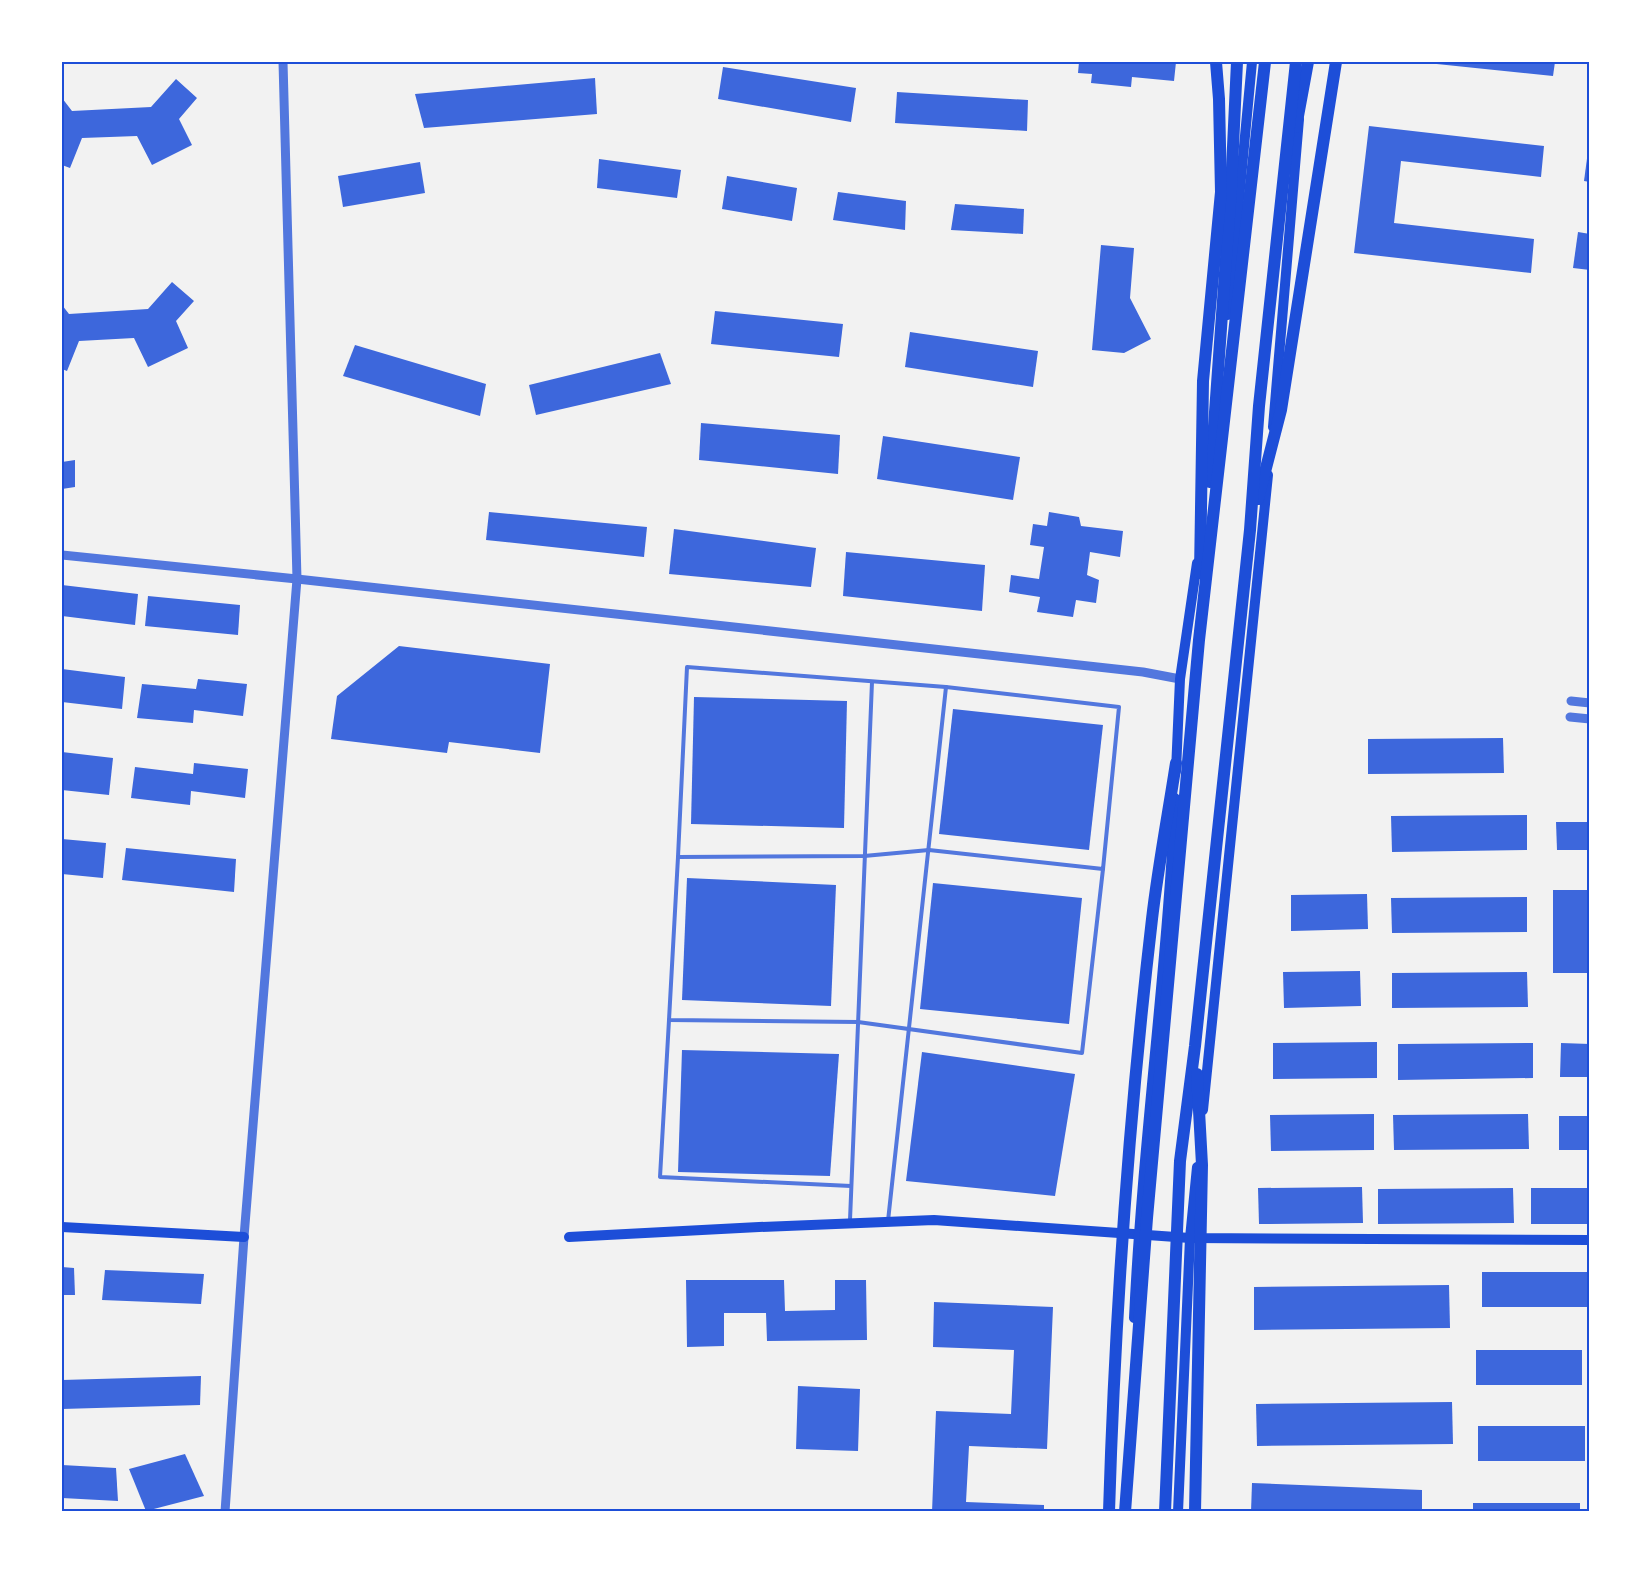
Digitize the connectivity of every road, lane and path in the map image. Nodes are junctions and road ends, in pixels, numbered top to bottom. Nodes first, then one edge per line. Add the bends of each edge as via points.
1 (284, 62) edge
2 (1215, 62) edge
3 (1237, 62) edge
4 (1252, 62) edge
5 (1265, 62) edge
6 (1296, 62) edge
7 (1306, 62) edge
8 (1336, 62) edge
9 (1280, 217) junction
10 (1250, 530) junction
11 (62, 555) edge
12 (297, 579) junction
13 (1199, 640) junction
14 (1180, 679) junction
15 (872, 682) junction
16 (946, 687) junction
17 (1571, 701) joint
18 (1590, 703) edge
19 (1570, 717) joint
20 (1590, 719) edge
21 (1176, 763) junction
22 (929, 850) junction
23 (864, 856) junction
24 (678, 857) junction
25 (1103, 869) junction
26 (669, 1020) junction
27 (858, 1022) junction
28 (909, 1029) junction
29 (1196, 1046) junction
30 (851, 1186) junction
31 (888, 1222) junction
32 (849, 1223) junction
33 (62, 1227) edge
34 (1138, 1235) junction
35 (244, 1237) junction
36 (569, 1237) dead end
37 (1190, 1238) junction
38 (1590, 1240) edge
39 (225, 1512) edge
40 (1109, 1512) edge
41 (1125, 1512) edge
42 (1165, 1512) edge
43 (1178, 1512) edge
44 (1195, 1512) edge

1 - 12 street
2 - 13 highway via 1221,192 1203,381
3 - 13 highway
4 - 14 main road via 1221,381
5 - 13 highway
6 - 9 highway
7 - 9 highway
7 - 37 main road via 1265,510
8 - 10 highway via 1281,410
9 - 10 highway
10 - 29 highway
11 - 12 street
12 - 14 street
12 - 35 street
13 - 41 highway
14 - 21 main road
15 - 16 lane
15 - 23 lane
15 - 24 lane via 687,667
16 - 22 lane
16 - 25 lane via 1119,708
17 - 18 street
17 - 19 lane
19 - 20 street
21 - 34 main road via 1171,891
21 - 40 highway via 1152,918 1130,1137 1116,1315
22 - 23 lane
22 - 25 lane
22 - 28 lane
23 - 24 lane
23 - 27 lane
24 - 26 lane
25 - 28 lane via 1082,1053
26 - 27 lane
26 - 30 lane via 660,1177
27 - 28 lane
27 - 30 lane
28 - 31 lane
29 - 42 highway via 1180,1161
29 - 44 highway via 1203,1166
30 - 32 lane
31 - 32 main road
31 - 34 main road via 934,1220
32 - 36 main road
33 - 35 main road
34 - 37 main road
34 - 41 main road
35 - 39 street
37 - 38 main road
37 - 43 main road

